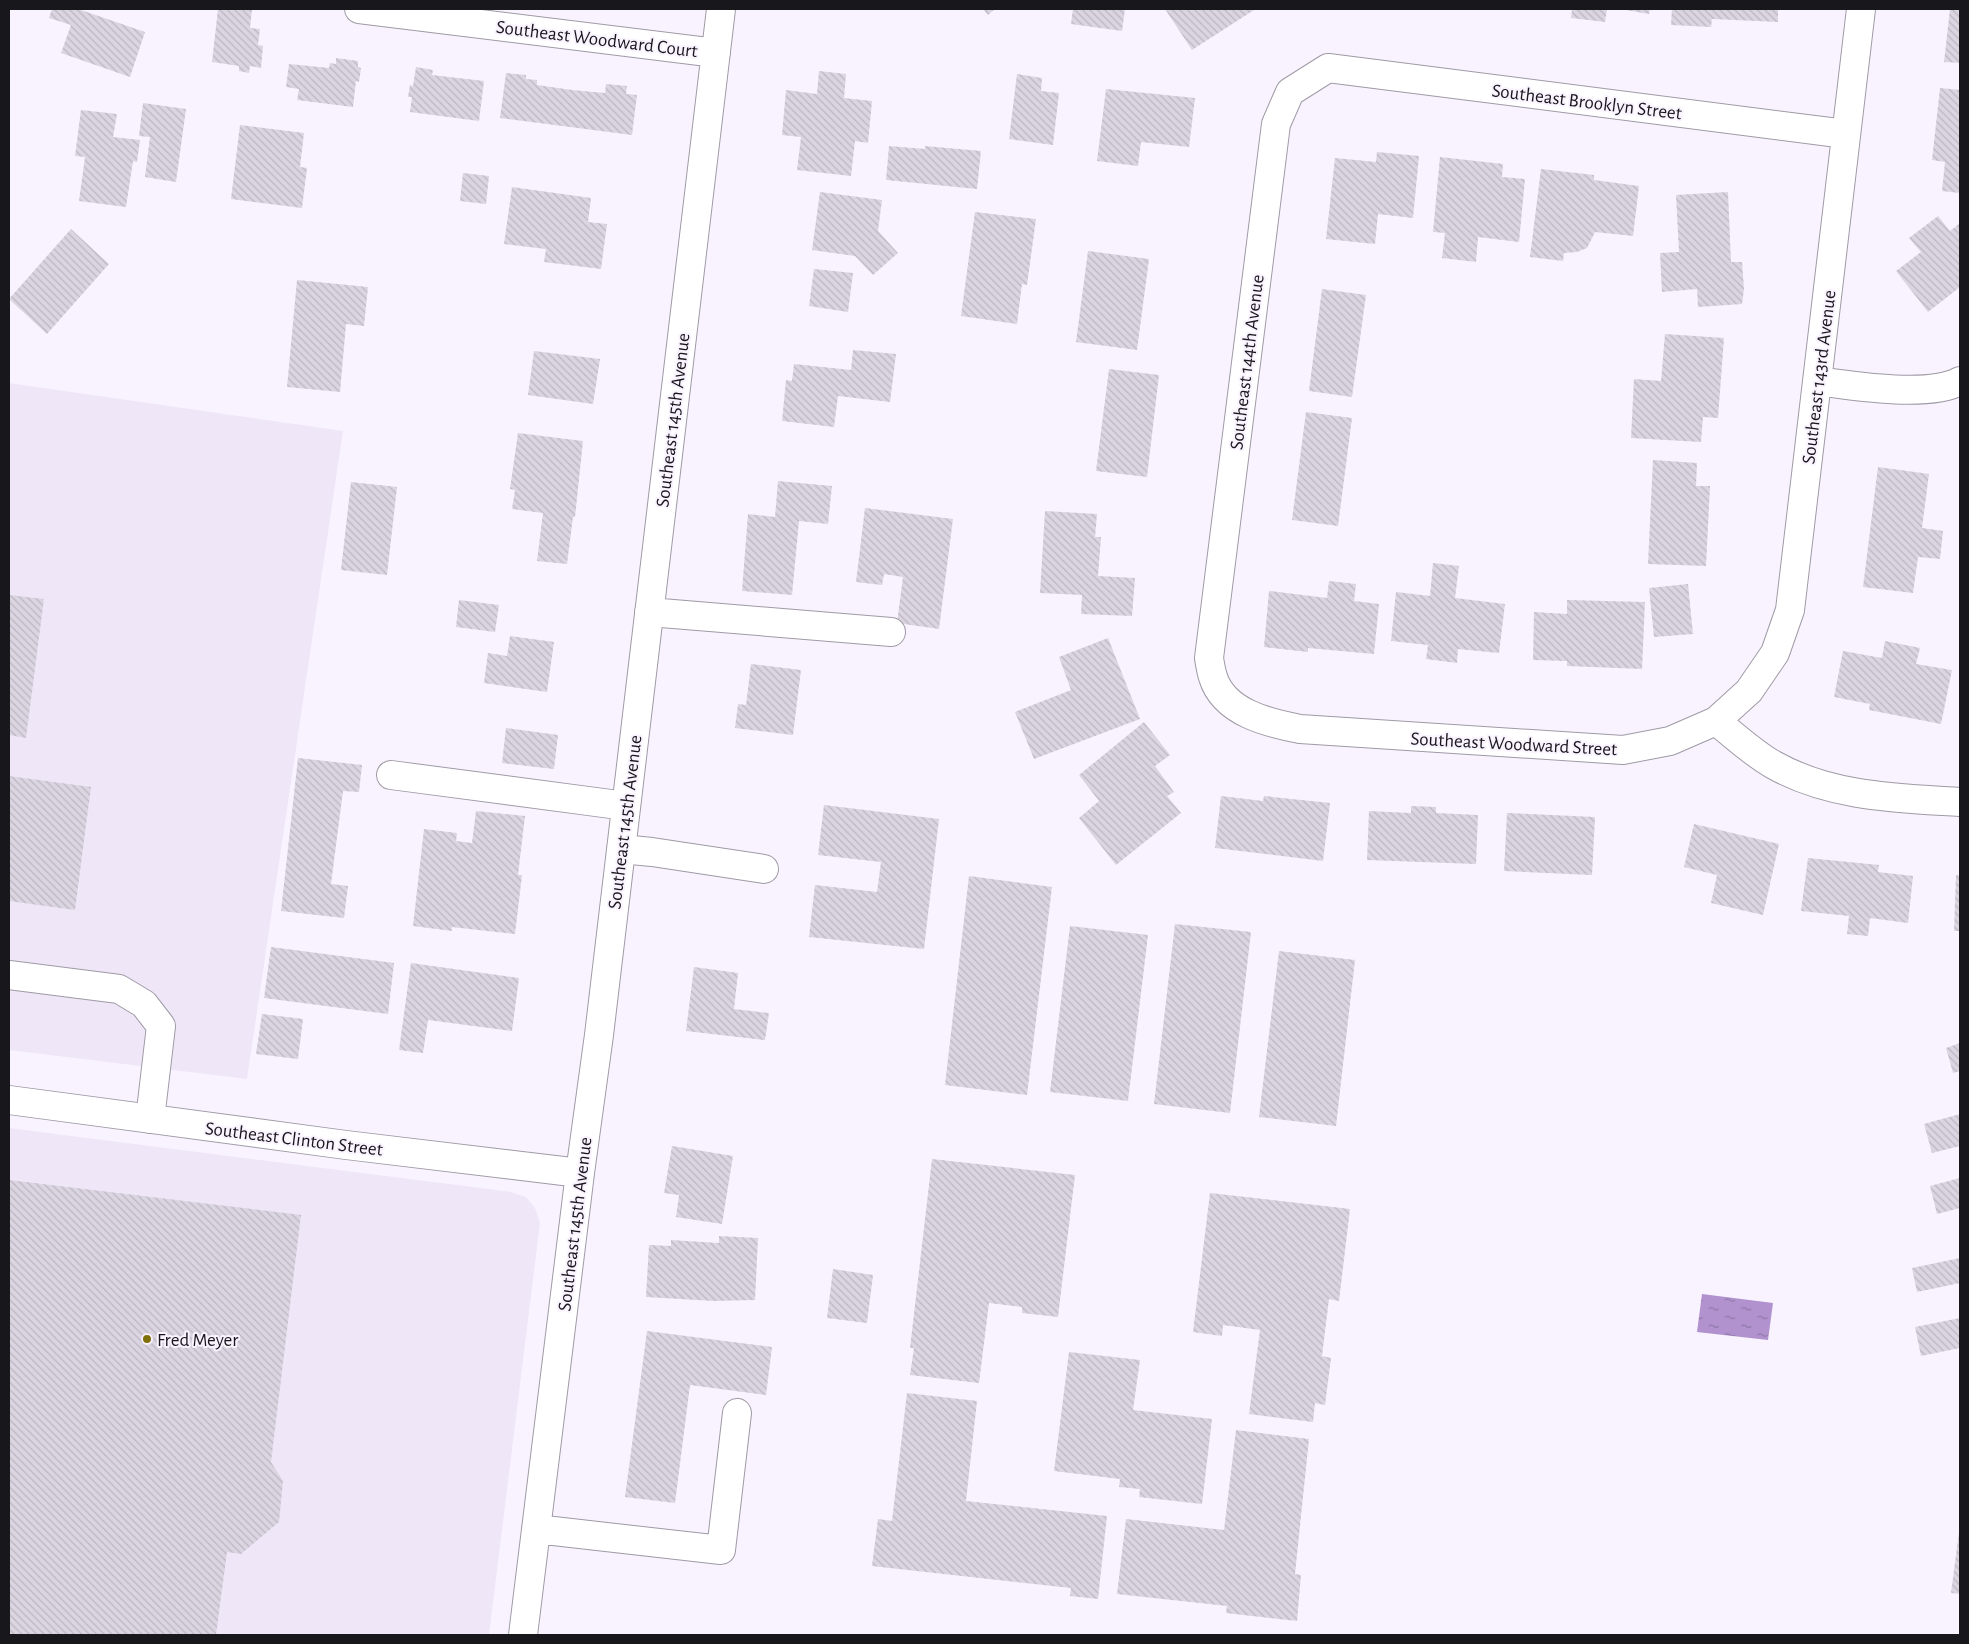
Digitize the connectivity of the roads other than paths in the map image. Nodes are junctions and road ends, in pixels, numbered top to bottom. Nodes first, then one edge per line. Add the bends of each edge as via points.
1 (360, 9) edge
2 (721, 9) edge
3 (1862, 9) edge
4 (716, 52) junction
5 (1328, 68) joint
6 (1846, 134) junction
7 (1817, 381) junction
8 (1960, 381) edge
9 (649, 612) junction
10 (892, 632) dead end
11 (1213, 678) joint
12 (1716, 722) junction
13 (391, 776) dead end
14 (1960, 802) edge
15 (626, 806) junction
16 (621, 849) junction
17 (764, 869) dead end
18 (9, 975) edge
19 (9, 1100) edge
20 (150, 1119) junction
21 (580, 1172) junction
22 (737, 1413) dead end
23 (536, 1529) junction
24 (523, 1635) edge

1 - 4 street, Southeast Woodward Court
2 - 4 street, Southeast 145th Avenue
3 - 6 street, Southeast 143rd Avenue
4 - 9 street, Southeast 145th Avenue
5 - 6 street, Southeast Brooklyn Street
5 - 11 street, Southeast 144th Avenue via 1290,92 1276,124 1209,658
6 - 7 street, Southeast 143rd Avenue
7 - 8 street via 1874,389 1952,385
7 - 12 street, Southeast 143rd Avenue via 1790,610 1775,653 1749,691
9 - 10 street
9 - 15 street, Southeast 145th Avenue
11 - 12 street, Southeast Woodward Street via 1221,694 1240,709 1266,722 1300,729 1623,750 1670,742
12 - 14 street via 1774,765 1809,780 1885,798
13 - 15 street
15 - 16 street, Southeast 145th Avenue
16 - 17 street
16 - 21 street, Southeast 145th Avenue
18 - 20 street via 119,989 144,1004 161,1026
19 - 20 street, Southeast Clinton Street
20 - 21 street, Southeast Clinton Street
21 - 23 street, Southeast 145th Avenue
22 - 23 street via 721,1550
23 - 24 street, Southeast 145th Avenue

